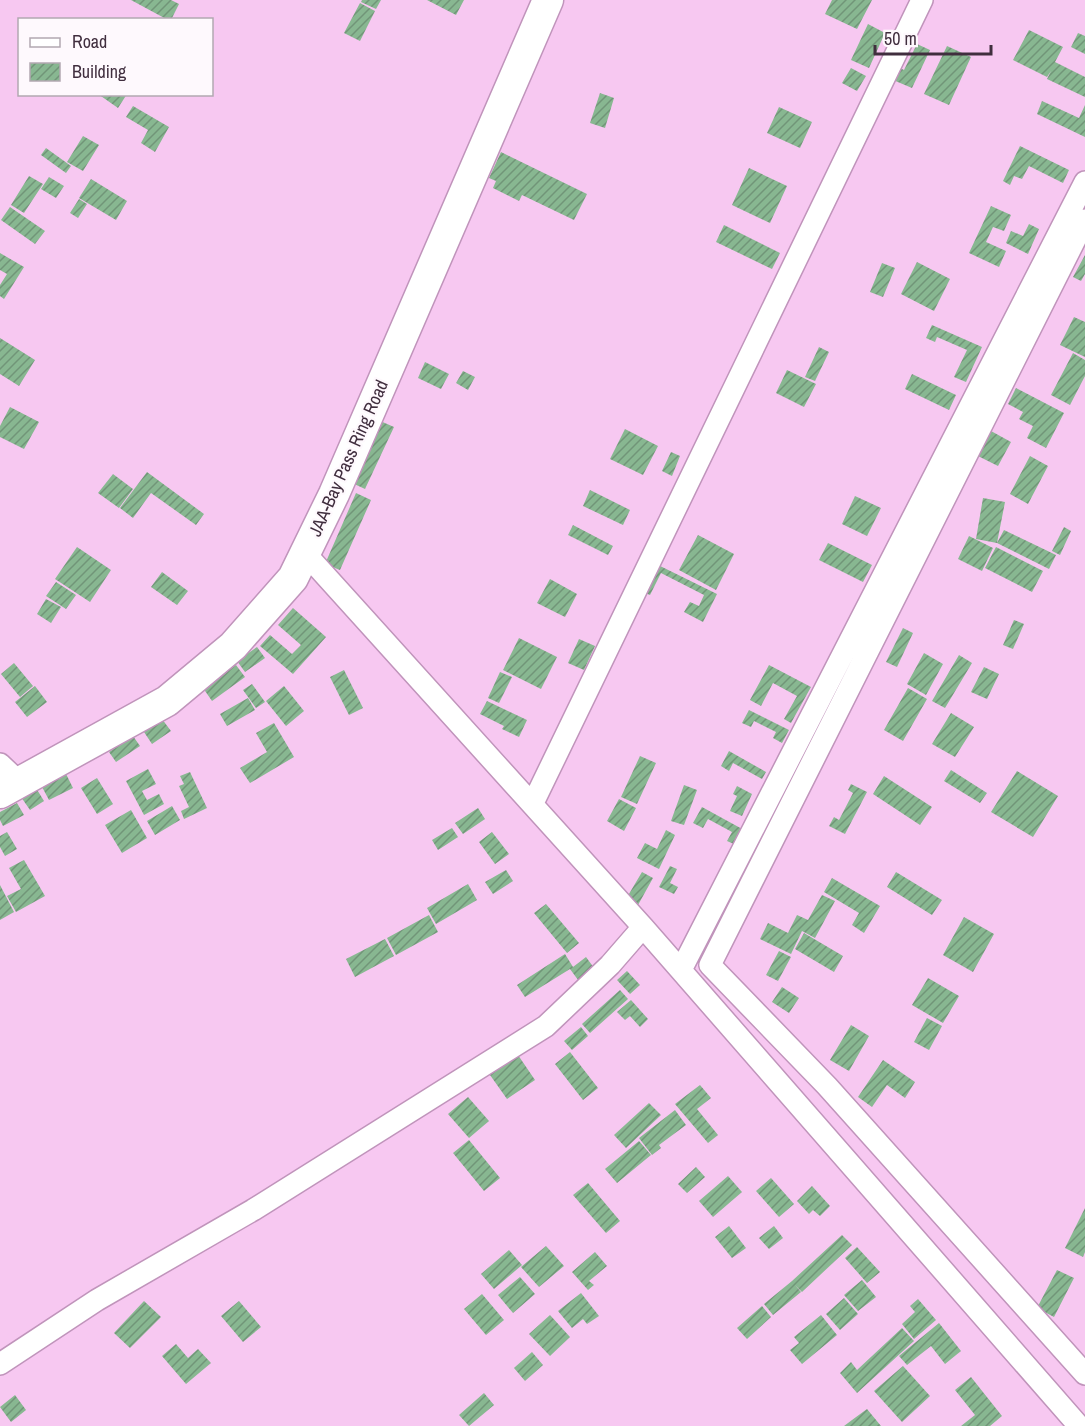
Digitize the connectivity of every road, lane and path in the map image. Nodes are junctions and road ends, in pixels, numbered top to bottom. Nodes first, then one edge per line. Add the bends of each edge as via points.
1 (548, 0) edge
2 (922, 0) edge
3 (1085, 182) edge
4 (1085, 220) edge
5 (305, 553) junction
6 (7, 780) edge
7 (533, 803) junction
8 (643, 927) junction
9 (681, 970) junction
10 (0, 1364) edge
11 (1085, 1374) edge
12 (1079, 1426) edge

1 - 5 highway, JAA-Bay Pass Ring Road
2 - 7 street
3 - 9 street
4 - 11 street via 710,965 826,1086
5 - 6 highway, JAA-Bay Pass Ring Road via 293,578 233,646 167,700
5 - 7 street
7 - 8 street
8 - 9 street
8 - 10 street via 610,965 546,1026
9 - 12 street

